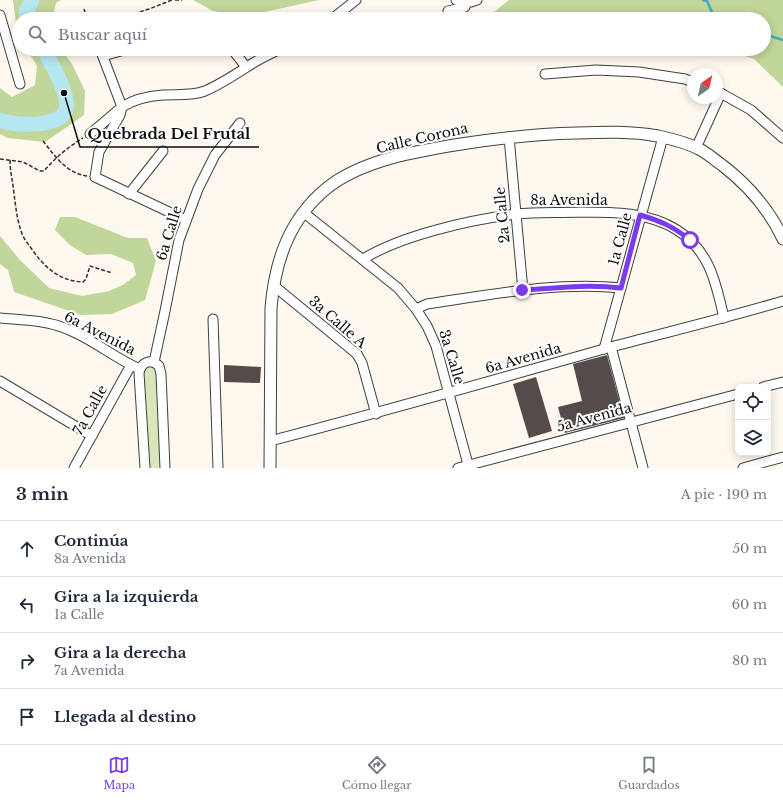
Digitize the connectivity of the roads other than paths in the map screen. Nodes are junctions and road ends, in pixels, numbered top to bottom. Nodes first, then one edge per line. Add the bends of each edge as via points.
1 (356, 0) edge
2 (456, 0) edge
3 (477, 0) edge
4 (466, 2) junction
5 (448, 10) dead end
6 (341, 12) edge
7 (0, 15) edge
8 (102, 56) edge
9 (237, 56) edge
10 (267, 56) edge
11 (246, 67) junction
12 (545, 74) dead end
13 (687, 80) edge
14 (20, 84) dead end
15 (723, 94) edge
16 (714, 104) edge
17 (122, 107) junction
18 (240, 123) dead end
19 (90, 134) road end
20 (509, 137) junction
21 (663, 137) junction
22 (783, 138) edge
23 (696, 148) junction
24 (163, 151) dead end
25 (130, 194) junction
26 (303, 212) junction
27 (516, 214) junction
28 (640, 215) junction
29 (186, 220) junction
30 (783, 239) edge
31 (363, 259) junction
32 (273, 285) junction
33 (621, 288) junction
34 (522, 290) junction
35 (783, 301) edge
36 (416, 308) junction
37 (0, 318) edge
38 (724, 318) junction
39 (213, 319) dead end
40 (608, 348) junction
41 (154, 362) junction
42 (136, 367) junction
43 (0, 381) edge
44 (783, 382) edge
45 (771, 385) edge
46 (449, 394) junction
47 (735, 395) edge
48 (376, 414) junction
49 (631, 422) junction
50 (92, 436) junction
51 (270, 441) junction
52 (783, 458) edge
53 (468, 467) edge
54 (74, 468) edge
55 (145, 468) edge
56 (164, 468) edge
57 (218, 468) edge
58 (270, 468) edge
59 (458, 468) edge
60 (643, 468) edge
61 (743, 468) edge

1 - 6 street
2 - 4 street
3 - 4 street
4 - 5 street via 464,7
7 - 14 street
8 - 17 street
9 - 11 street
10 - 11 street
11 - 17 street via 205,91 146,97
12 - 13 street via 596,70 639,72
15 - 22 street via 751,110
16 - 23 street
17 - 19 street
17 - 25 street via 99,152 95,178
18 - 29 street, 6a Calle via 215,155
20 - 21 street, Calle Corona via 603,132
20 - 26 street, Calle Corona via 435,148 376,164 339,180
20 - 27 street, 2a Calle
21 - 23 street, Calle Corona
21 - 28 street, 1a Calle
23 - 30 street, Calle Corona via 710,156 753,192 768,211
24 - 25 street
25 - 29 street
26 - 31 street, 3a Calle
26 - 32 street, Calle Corona via 282,250
27 - 28 street, 8a Avenida via 601,212
27 - 31 street, 8a Avenida via 438,230 372,253
27 - 34 street, 2a Calle
28 - 33 street, 1a Calle
28 - 38 street, 8a Avenida via 677,230 702,254 716,284
29 - 41 street, 6a Calle via 178,240
31 - 36 street, 3a Calle via 398,288
32 - 48 street, 3a Calle A via 357,354 362,363
32 - 51 street, Calle Corona
33 - 34 street via 570,286
33 - 40 street, 1a Calle
34 - 36 street via 427,304
35 - 38 street, 6a Avenida
36 - 46 street, 3a Calle via 436,346
37 - 42 street, 6a Avenida via 45,322 68,329
38 - 40 street, 6a Avenida
39 - 57 street
40 - 46 street, 6a Avenida
40 - 49 street, 1a Calle
41 - 42 street
41 - 56 street via 159,366 161,374
42 - 50 street, 7a Calle
42 - 55 street via 139,373
43 - 50 street
44 - 45 street
46 - 48 street, 6a Avenida
46 - 53 street, 3a Calle
47 - 49 street, 5a Avenida
48 - 51 street, 6a Avenida
49 - 53 street, 5a Avenida
49 - 60 street, 1a Calle
50 - 54 street, 7a Calle
51 - 58 street, Calle Corona
52 - 61 street
53 - 59 street, 5a Avenida

